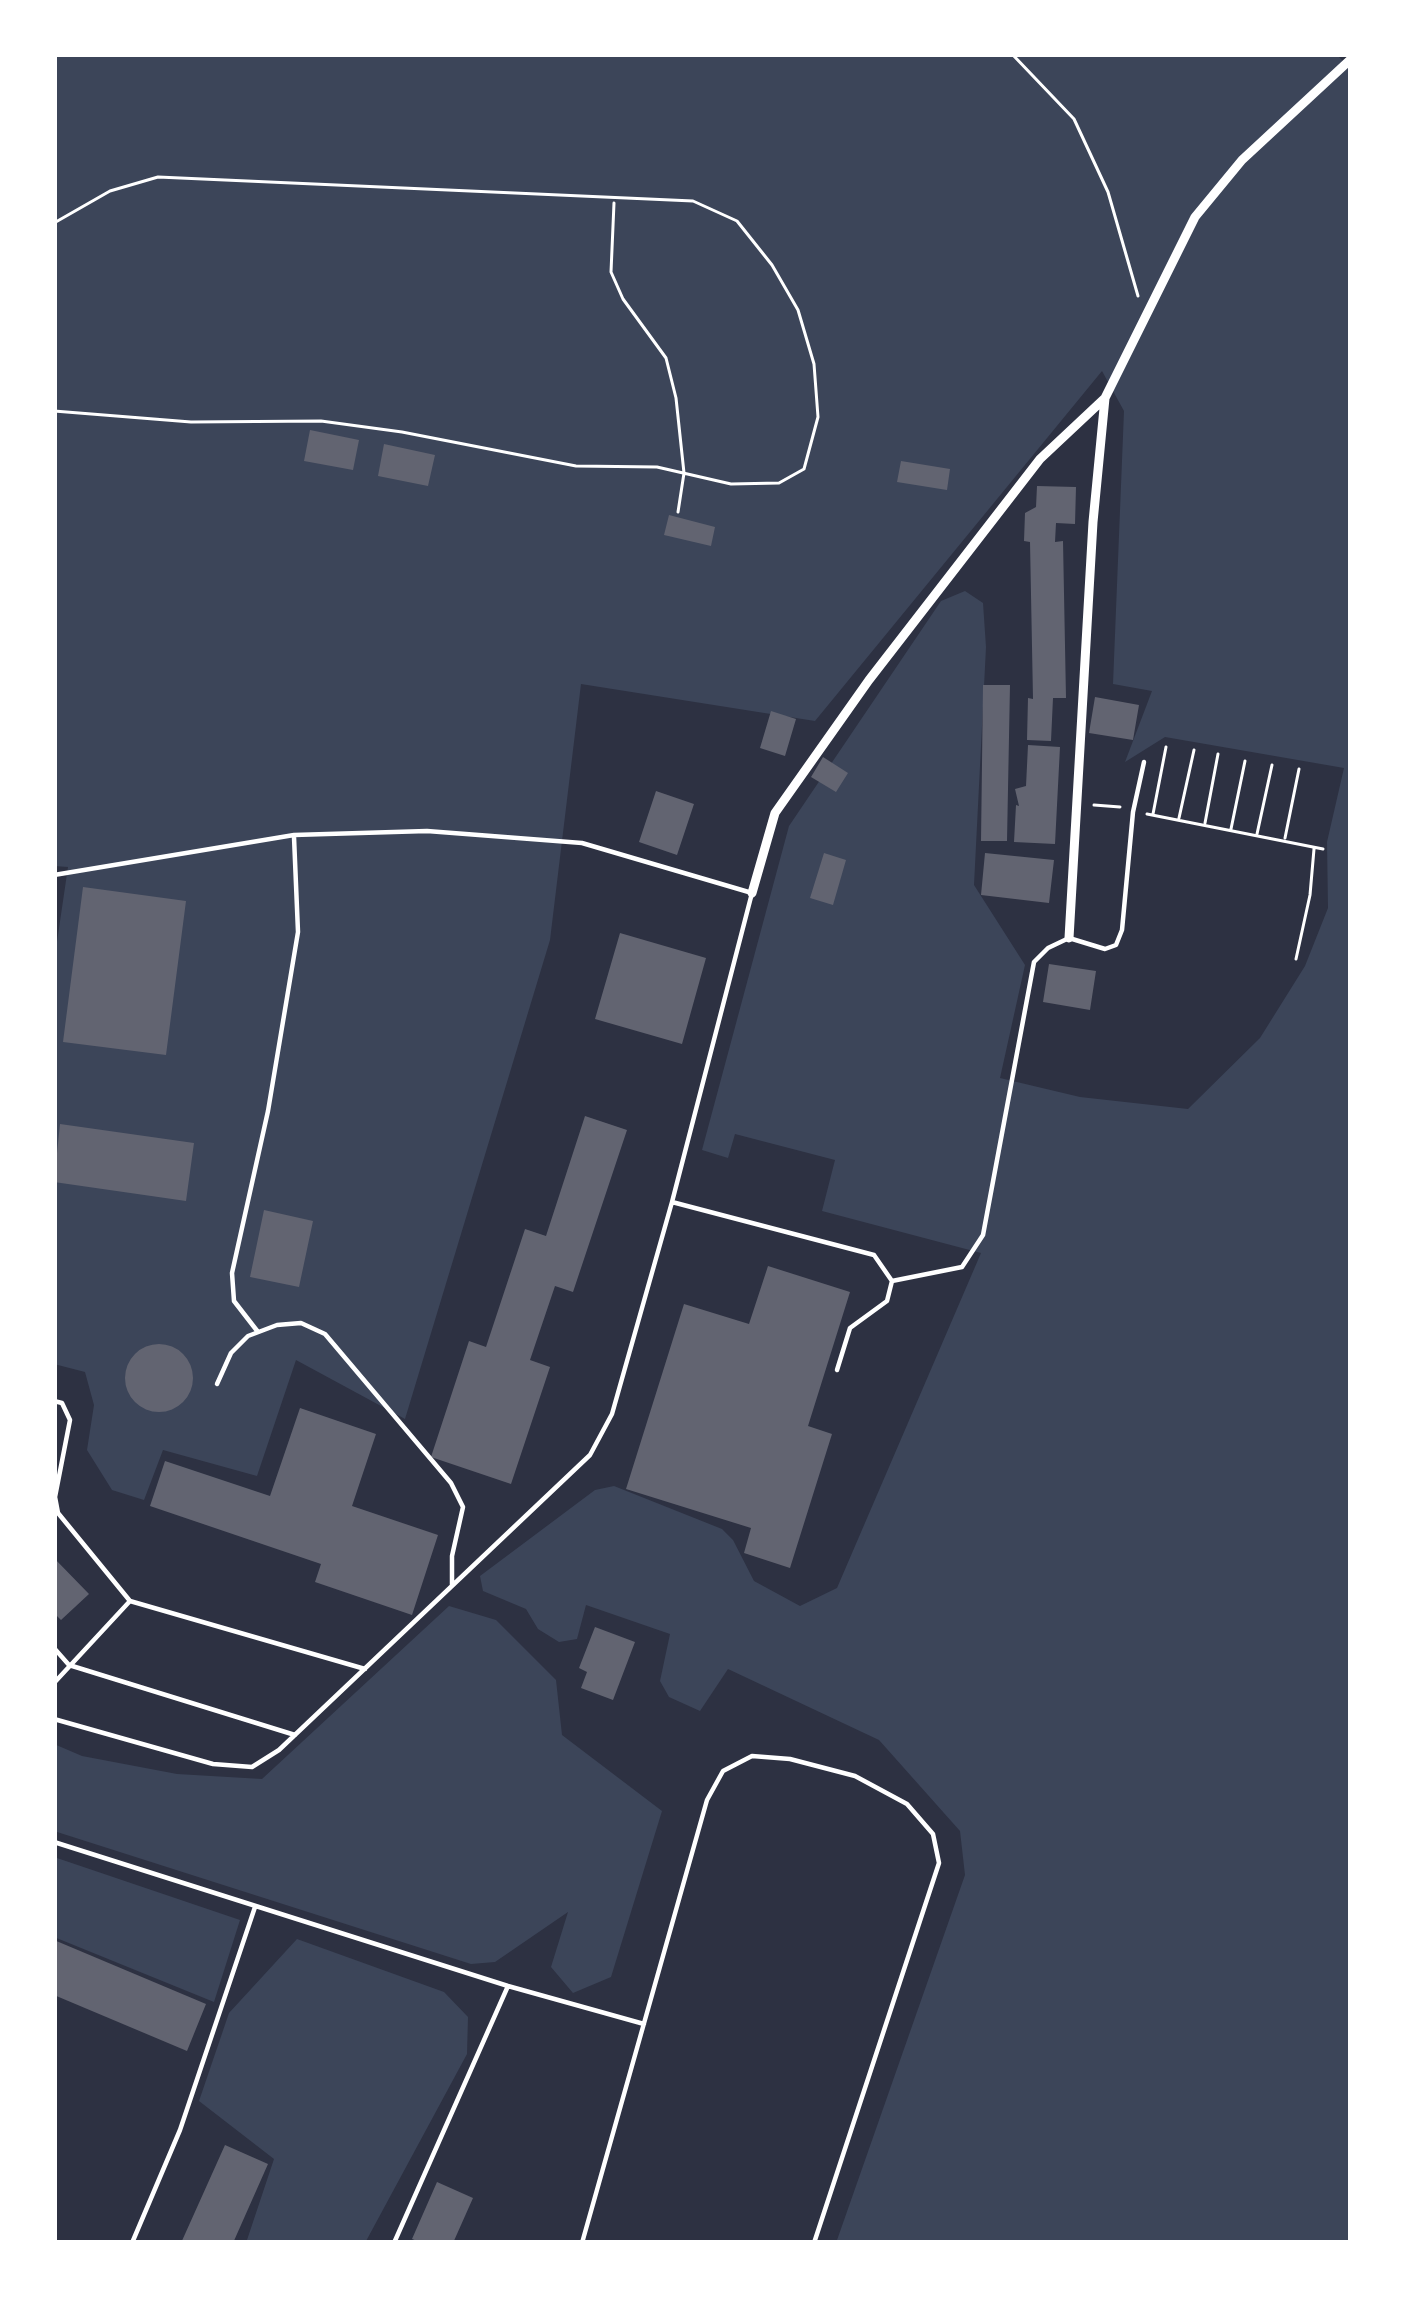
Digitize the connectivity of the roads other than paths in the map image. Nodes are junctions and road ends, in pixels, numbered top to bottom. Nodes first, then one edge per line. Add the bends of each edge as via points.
1 (1351, 59) edge
2 (1105, 398) junction
3 (1144, 761) dead end
4 (293, 835) junction
5 (54, 875) edge
6 (752, 893) junction
7 (1069, 938) junction
8 (672, 1202) junction
9 (892, 1281) junction
10 (258, 1332) junction
11 (837, 1370) dead end
12 (217, 1384) dead end
13 (54, 1401) edge
14 (452, 1586) junction
15 (130, 1601) junction
16 (54, 1648) edge
17 (69, 1665) junction
18 (364, 1669) junction
19 (54, 1683) edge
20 (54, 1719) edge
21 (295, 1735) junction
22 (54, 1842) edge
23 (255, 1907) junction
24 (508, 1986) junction
25 (644, 2024) junction
26 (132, 2243) edge
27 (394, 2243) edge
28 (582, 2243) edge
29 (814, 2243) edge

1 - 2 street via 1242,160 1195,217
2 - 6 street via 1040,459 869,680 776,813
2 - 7 street
3 - 7 lane via 1116,945
4 - 5 lane
4 - 6 lane via 427,831 583,843
4 - 10 lane via 298,932 232,1274 234,1301
6 - 8 lane
7 - 9 lane via 1034,962 983,1235 962,1267
8 - 9 lane via 874,1256
8 - 14 lane via 612,1414 590,1455
9 - 11 lane via 886,1300 850,1328
10 - 12 lane via 231,1353
10 - 14 lane via 301,1323 325,1334 452,1483 463,1507
13 - 15 lane via 70,1420 58,1513
14 - 18 lane
15 - 17 lane
15 - 18 lane
16 - 17 lane
17 - 19 lane
17 - 21 lane
18 - 21 lane
20 - 21 lane via 213,1764 252,1767
22 - 23 lane
23 - 24 lane
23 - 26 lane via 180,2130
24 - 25 lane
24 - 27 lane
25 - 28 lane
25 - 29 lane via 707,1800 723,1771 752,1756 855,1776 907,1804 933,1834 939,1863

